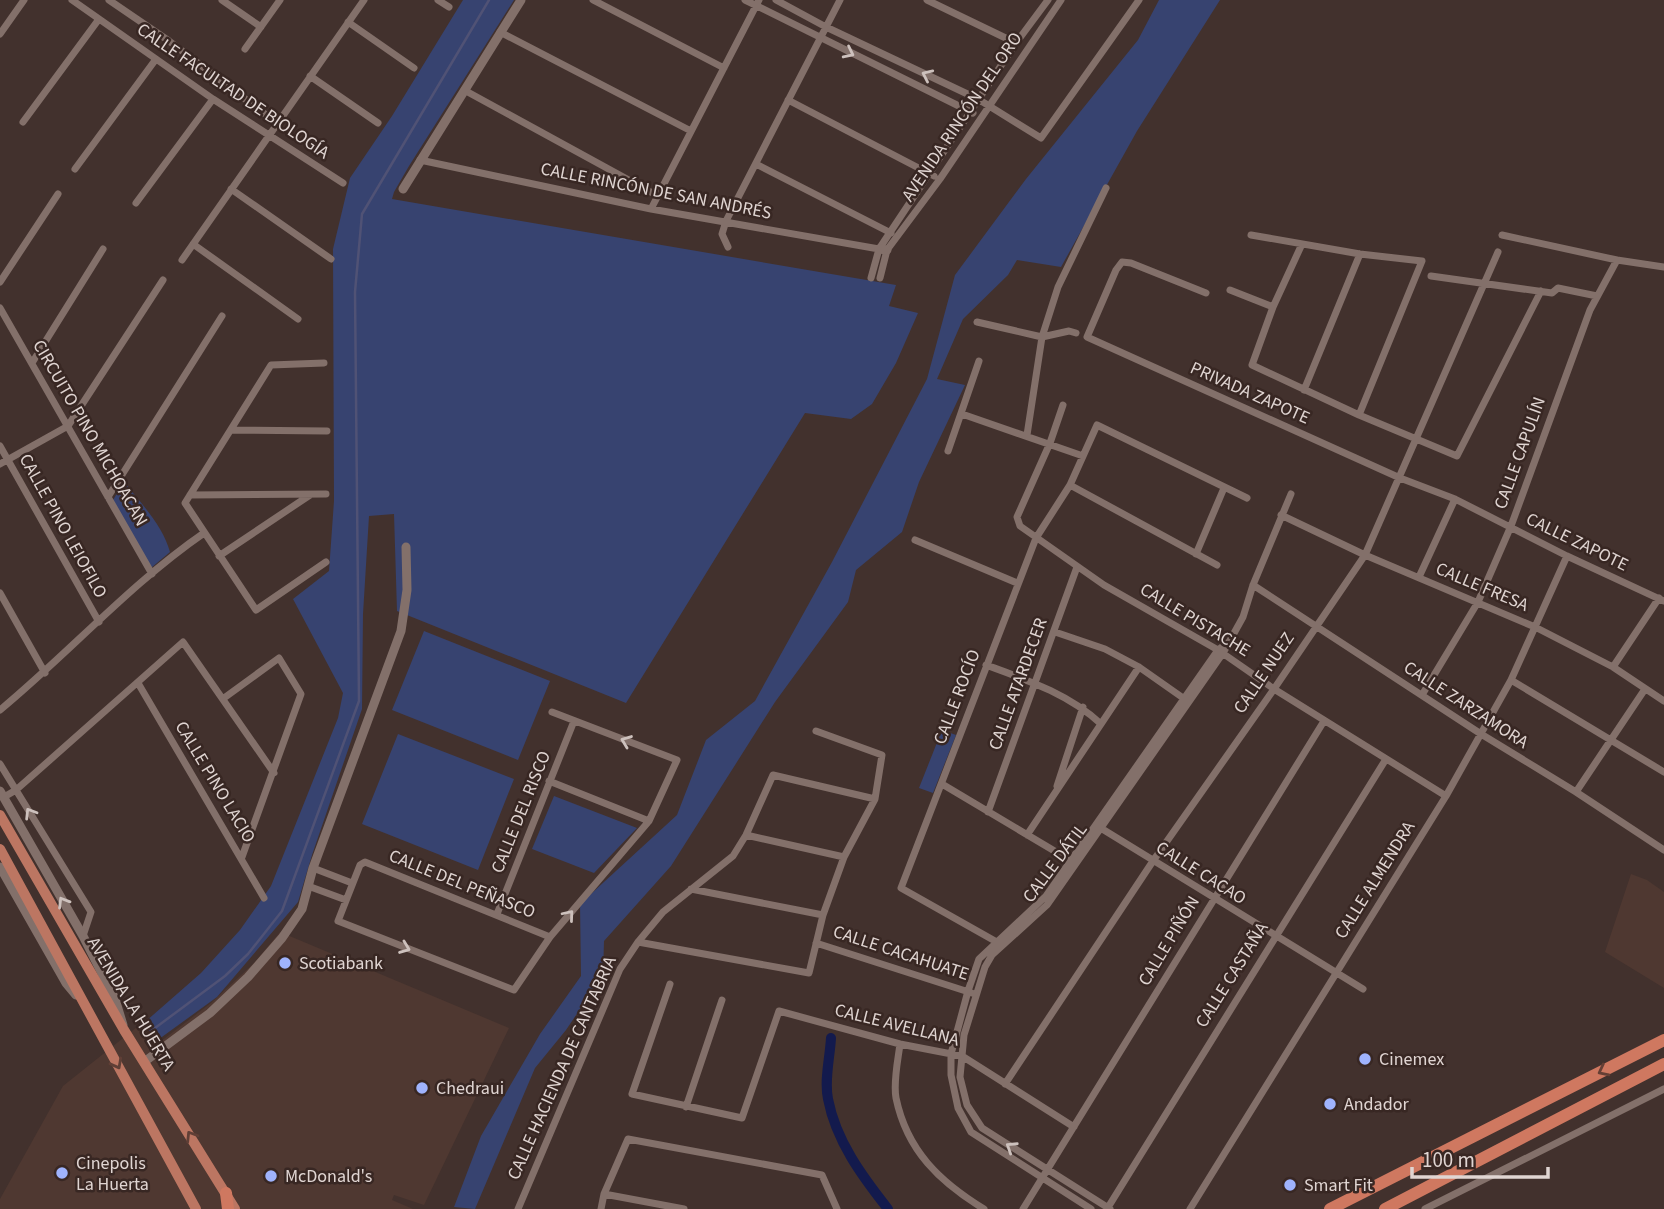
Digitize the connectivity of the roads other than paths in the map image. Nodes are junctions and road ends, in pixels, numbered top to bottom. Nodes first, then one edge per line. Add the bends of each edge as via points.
1 (24, 0) edge
2 (72, 0) edge
3 (109, 0) edge
4 (222, 0) edge
5 (280, 0) edge
6 (364, 0) edge
7 (438, 0) edge
8 (521, 0) edge
9 (593, 0) edge
10 (745, 0) edge
11 (776, 0) edge
12 (840, 0) edge
13 (927, 0) edge
14 (1048, 0) edge
15 (1061, 0) edge
16 (1139, 0) edge
17 (757, 3) edge
18 (449, 7) dead end
19 (99, 19) junction
20 (348, 22) junction
21 (261, 27) junction
22 (826, 27) junction
23 (500, 32) junction
24 (0, 34) edge
25 (820, 39) junction
26 (1016, 43) junction
27 (245, 49) dead end
28 (156, 59) junction
29 (414, 68) dead end
30 (724, 68) junction
31 (310, 76) junction
32 (464, 90) junction
33 (212, 99) junction
34 (978, 99) junction
35 (788, 100) junction
36 (988, 105) junction
37 (970, 112) junction
38 (981, 117) junction
39 (23, 122) dead end
40 (378, 123) dead end
41 (278, 124) junction
42 (691, 131) junction
43 (270, 136) junction
44 (420, 160) junction
45 (756, 164) junction
46 (75, 169) dead end
47 (931, 174) junction
48 (940, 179) junction
49 (343, 183) dead end
50 (1106, 188) dead end
51 (231, 189) junction
52 (403, 189) dead end
53 (58, 194) dead end
54 (658, 196) junction
55 (136, 203) dead end
56 (652, 209) junction
57 (726, 221) junction
58 (891, 233) junction
59 (1251, 234) dead end
60 (1502, 235) dead end
61 (193, 244) junction
62 (1302, 244) junction
63 (728, 247) dead end
64 (103, 249) dead end
65 (883, 249) junction
66 (1498, 251) dead end
67 (1360, 254) junction
68 (331, 259) dead end
69 (182, 260) dead end
70 (1617, 260) junction
71 (1664, 267) edge
72 (1431, 276) dead end
73 (871, 278) dead end
74 (880, 278) dead end
75 (163, 281) dead end
76 (0, 282) edge
77 (1485, 283) junction
78 (1230, 290) dead end
79 (1541, 291) junction
80 (1206, 293) dead end
81 (1597, 296) junction
82 (1273, 307) junction
83 (0, 309) edge
84 (222, 316) dead end
85 (298, 318) dead end
86 (977, 322) dead end
87 (1076, 333) dead end
88 (1042, 337) junction
89 (979, 361) dead end
90 (32, 363) junction
91 (324, 363) dead end
92 (1304, 390) junction
93 (1063, 405) dead end
94 (962, 414) junction
95 (1359, 415) junction
96 (68, 426) junction
97 (232, 430) junction
98 (327, 431) dead end
99 (1027, 435) junction
100 (1416, 439) junction
101 (1050, 443) junction
102 (0, 446) edge
103 (948, 451) dead end
104 (1083, 456) junction
105 (4, 462) edge
106 (1400, 478) junction
107 (1070, 485) junction
108 (1224, 488) junction
109 (326, 494) dead end
110 (1291, 494) dead end
111 (190, 495) junction
112 (310, 495) junction
113 (108, 497) junction
114 (1247, 498) dead end
115 (1455, 499) junction
116 (1281, 515) junction
117 (1510, 526) junction
118 (204, 533) junction
119 (1036, 538) junction
120 (915, 540) dead end
121 (406, 547) dead end
122 (1196, 554) junction
123 (1365, 555) junction
124 (219, 556) junction
125 (1567, 556) junction
126 (326, 562) dead end
127 (1217, 565) dead end
128 (1077, 567) junction
129 (152, 574) junction
130 (1419, 578) junction
131 (1017, 583) junction
132 (1252, 585) junction
133 (0, 593) edge
134 (1661, 599) edge
135 (1478, 602) junction
136 (99, 622) junction
137 (1315, 625) junction
138 (1535, 627) junction
139 (1055, 632) junction
140 (1221, 652) junction
141 (986, 664) junction
142 (1139, 667) junction
143 (1613, 667) junction
144 (45, 673) junction
145 (1511, 680) junction
146 (138, 683) junction
147 (1035, 683) junction
148 (1645, 688) junction
149 (1274, 689) junction
150 (1422, 695) junction
151 (224, 698) junction
152 (1187, 701) junction
153 (1664, 701) edge
154 (1083, 707) junction
155 (0, 710) edge
156 (552, 712) dead end
157 (574, 721) junction
158 (1324, 721) junction
159 (1101, 724) junction
160 (816, 731) dead end
161 (1481, 734) junction
162 (1612, 740) junction
163 (1386, 759) junction
164 (0, 764) edge
165 (1664, 772) edge
166 (274, 773) junction
167 (549, 781) junction
168 (942, 784) junction
169 (16, 790) junction
170 (1576, 792) junction
171 (2, 794) edge
172 (1054, 796) junction
173 (1446, 796) junction
174 (875, 799) junction
175 (988, 812) junction
176 (0, 815) edge
177 (649, 821) junction
178 (1098, 827) junction
179 (746, 835) junction
180 (1027, 835) junction
181 (0, 849) edge
182 (1664, 850) edge
183 (242, 857) junction
184 (844, 857) junction
185 (1153, 861) junction
186 (1073, 862) junction
187 (0, 867) edge
188 (313, 868) junction
189 (352, 883) junction
190 (308, 886) junction
191 (691, 889) junction
192 (264, 898) dead end
193 (1213, 899) junction
194 (346, 900) junction
195 (497, 914) junction
196 (823, 915) junction
197 (83, 936) junction
198 (1274, 936) junction
199 (550, 937) junction
200 (995, 941) junction
201 (638, 942) junction
202 (816, 943) junction
203 (1335, 973) junction
204 (670, 984) dead end
205 (1363, 989) dead end
206 (968, 991) junction
207 (976, 994) junction
208 (722, 1000) dead end
209 (85, 1004) junction
210 (124, 1030) junction
211 (1664, 1040) edge
212 (900, 1044) junction
213 (951, 1055) junction
214 (962, 1056) junction
215 (144, 1062) junction
216 (1664, 1065) edge
217 (1005, 1084) junction
218 (1664, 1089) edge
219 (686, 1107) junction
220 (1583, 1107) junction
221 (1592, 1124) junction
222 (1074, 1127) junction
223 (1048, 1171) junction
224 (1043, 1180) junction
225 (226, 1193) junction
226 (604, 1194) junction
227 (1108, 1208) edge
228 (196, 1209) edge
229 (228, 1209) edge
230 (235, 1209) edge
231 (518, 1209) edge
232 (601, 1209) edge
233 (684, 1209) edge
234 (837, 1209) edge
235 (984, 1209) edge
236 (1023, 1209) edge
237 (1091, 1209) edge
238 (1190, 1209) edge
239 (1330, 1209) edge
240 (1385, 1209) edge
241 (1425, 1209) edge

1 - 24 street
2 - 19 street, CALLE FACULTAD DE BIOLOGÍA
3 - 41 street, CALLE FACULTAD DE BIOLOGÍA
4 - 21 street
5 - 21 street
6 - 20 street
7 - 18 street
8 - 23 street
9 - 30 street
10 - 17 street
11 - 22 street
12 - 22 street
13 - 26 street
14 - 26 street, AVENIDA RINCÓN DEL ORO
15 - 36 street, AVENIDA RINCÓN DEL ORO
16 - 36 street via 1041,138
17 - 25 street
17 - 30 street
19 - 28 street, CALLE FACULTAD DE BIOLOGÍA
19 - 39 street
20 - 29 street
20 - 31 street
21 - 27 street
22 - 25 street
34 -> 22 street
23 - 32 street
23 - 42 street
25 - 35 street
25 -> 37 street
26 - 34 street, AVENIDA RINCÓN DEL ORO
28 - 33 street, CALLE FACULTAD DE BIOLOGÍA
28 - 46 street
30 - 42 street
31 - 40 street
31 - 41 street
32 - 44 street
32 - 54 street
33 - 43 street, CALLE FACULTAD DE BIOLOGÍA
33 - 55 street
34 - 36 street
34 - 37 street, AVENIDA RINCÓN DEL ORO
35 - 45 street
35 - 47 street
36 - 38 street, AVENIDA RINCÓN DEL ORO
37 - 38 street
37 - 47 street, AVENIDA RINCÓN DEL ORO
38 - 48 street, AVENIDA RINCÓN DEL ORO
41 - 43 street
42 - 54 street
43 - 49 street, CALLE FACULTAD DE BIOLOGÍA
43 - 51 street
44 - 52 street
44 - 56 street, CALLE RINCÓN DE SAN ANDRÉS
45 - 57 street
45 - 58 street
47 - 48 street
47 - 58 street, AVENIDA RINCÓN DEL ORO
48 - 65 street, AVENIDA RINCÓN DEL ORO
50 - 88 street via 1058,286
51 - 61 street
51 - 68 street
53 - 76 street
54 - 56 street
56 - 57 street, CALLE RINCÓN DE SAN ANDRÉS
57 - 63 street via 722,234
57 - 65 street, CALLE RINCÓN DE SAN ANDRÉS
58 - 65 street, AVENIDA RINCÓN DEL ORO
59 - 62 street
60 - 70 street
61 - 69 street
61 - 85 street
62 - 67 street
62 - 82 street
64 - 90 street
65 - 73 street
65 - 74 street
66 - 77 street, CALLE NUEZ
67 - 92 street
67 - 95 street via 1422,261
70 - 71 street
70 - 81 street, CALLE CAPULÍN
72 - 77 street
75 - 96 street
77 - 79 street
77 - 100 street, CALLE NUEZ
78 - 82 street
79 - 81 street via 1552,293 1558,288
79 - 100 street via 1457,456
80 - 106 street, PRIVADA ZAPOTE via 1122,262 1087,337
81 - 117 street, CALLE CAPULÍN
82 - 92 street via 1252,365
83 - 90 street, CIRCUITO PINO MICHOACAN
84 - 113 street
86 - 88 street
87 - 88 street
88 - 99 street
89 - 94 street
90 - 96 street, CIRCUITO PINO MICHOACAN
91 - 97 street via 271,365
92 - 95 street
93 - 101 street
94 - 99 street
94 - 103 street
95 - 100 street
96 - 105 street
96 - 113 street, CIRCUITO PINO MICHOACAN
97 - 98 street
97 - 111 street
99 - 101 street
100 - 106 street, CALLE NUEZ
101 - 104 street
101 - 119 street via 1017,517 1020,526
102 - 105 street, CALLE PINO LEIOFILO
104 - 107 street, CALLE ROCÍO
104 - 108 street, CALLE ROCÍO via 1097,425
105 - 136 street, CALLE PINO LEIOFILO
106 - 115 street, CALLE ZAPOTE
106 - 123 street, CALLE NUEZ
107 - 119 street, CALLE ROCÍO
107 - 122 street
108 - 114 street
108 - 122 street
109 - 112 street
110 - 116 street, CALLE DÁTIL
111 - 112 street
111 - 118 street via 185,503
112 - 124 street
113 - 129 street, CIRCUITO PINO MICHOACAN
115 - 117 street, CALLE ZAPOTE
115 - 130 street
116 - 123 street, CALLE FRESA
116 - 132 street, CALLE DÁTIL
117 - 125 street, CALLE ZAPOTE
117 - 135 street, CALLE CAPULÍN
118 - 124 street
118 - 129 street
119 - 128 street, CALLE PISTACHE
119 - 131 street, CALLE ROCÍO
120 - 131 street
121 - 188 street via 407,590 400,634
122 - 127 street
123 - 130 street, CALLE FRESA
123 - 137 street, CALLE NUEZ
124 - 126 street via 256,610
125 - 134 street, CALLE ZAPOTE
125 - 138 street, CALLE ALMENDRA
128 - 139 street, CALLE ATARDECER
128 - 140 street, CALLE PISTACHE
129 - 136 street
130 - 135 street, CALLE FRESA
131 - 141 street, CALLE ROCÍO
132 - 137 street, CALLE ZARZAMORA
132 - 140 street, CALLE DÁTIL via 1243,617
133 - 144 street
134 - 143 street
135 - 138 street, CALLE FRESA
135 - 150 street, CALLE CAPULÍN
136 - 144 street
137 - 149 street, CALLE NUEZ
137 - 150 street, CALLE ZARZAMORA
138 - 143 street, CALLE FRESA
138 - 145 street, CALLE ALMENDRA
139 - 142 street via 1105,649
139 - 147 street, CALLE ATARDECER
140 - 149 street, CALLE PISTACHE
140 - 152 street, CALLE DÁTIL
141 - 147 street
141 - 168 street, CALLE ROCÍO
142 - 152 street
142 - 159 street
143 - 148 street, CALLE FRESA
144 - 155 street
145 - 161 street, CALLE ALMENDRA
145 - 162 street
146 - 151 street via 183,642
146 - 169 street
146 - 183 street, CALLE PINO LACIO
147 - 154 street
147 - 175 street, CALLE ATARDECER
148 - 153 street, CALLE FRESA
148 - 162 street
149 - 158 street, CALLE PISTACHE
149 - 185 street, CALLE NUEZ
150 - 161 street, CALLE ZARZAMORA
151 - 166 street
151 - 166 street via 279,658 301,694
152 - 178 street, CALLE DÁTIL
154 - 159 street
154 - 172 street
156 - 157 street
157 - 167 street, CALLE DEL RISCO
177 -> 157 street via 677,761
158 - 163 street, CALLE PISTACHE
158 - 193 street, CALLE PIÑÓN
159 - 172 street
160 - 174 street via 881,755
161 - 170 street, CALLE ZARZAMORA
161 - 173 street, CALLE ALMENDRA
162 - 165 street
162 - 170 street
163 - 173 street, CALLE PISTACHE
163 - 198 street, CALLE CASTAÑA
164 - 169 street
166 - 183 street
167 - 177 street
167 - 195 street, CALLE DEL RISCO
168 - 175 street
168 - 200 street, CALLE ROCÍO via 901,888
169 - 171 street
197 -> 169 street via 91,912
170 - 182 street, CALLE ZARZAMORA
197 -> 171 street
172 - 180 street
173 - 203 street, CALLE ALMENDRA
174 - 179 street, CALLE HACIENDA DE CANTABRIA via 773,775
174 - 184 street
175 - 180 street
176 - 210 main road, AVENIDA LA HUERTA
199 -> 177 street
178 - 185 street, CALLE CACAO
178 - 186 street, CALLE DÁTIL
179 - 184 street
179 - 191 street, CALLE HACIENDA DE CANTABRIA via 733,856
180 - 186 street
181 - 209 main road
183 - 192 street, CALLE PINO LACIO
184 - 196 street
185 - 193 street, CALLE CACAO
185 - 217 street, CALLE NUEZ
186 - 200 street, CALLE DÁTIL via 1046,896
186 - 207 street, CALLE DÁTIL via 1047,905 992,955
187 - 209 street via 66,984
188 - 189 street
188 - 190 street
189 - 194 street
189 - 195 street, CALLE DEL PEÑASCO via 362,862
190 - 194 street
190 - 215 street via 302,909 248,977 210,1013
191 - 196 street
191 - 201 street, CALLE HACIENDA DE CANTABRIA via 663,912
193 - 198 street, CALLE CACAO
193 - 222 street, CALLE PIÑÓN
194 -> 199 street via 341,924 514,990
195 - 199 street, CALLE DEL PEÑASCO
196 - 202 street
197 - 210 street via 115,999
198 - 203 street, CALLE CACAO
198 - 227 street, CALLE CASTAÑA
200 - 206 street, CALLE DÁTIL via 979,959
201 - 202 street via 809,973
201 - 231 street, CALLE HACIENDA DE CANTABRIA via 620,969
202 - 206 street, CALLE CACAHUATE
203 - 205 street, CALLE CACAO
203 - 238 street, CALLE ALMENDRA
204 - 219 street via 632,1094
206 - 207 street, CALLE CACAHUATE
206 - 213 street, CALLE DÁTIL
207 - 214 street, CALLE DÁTIL
208 - 219 street
209 -> 228 main road
210 - 215 main road, AVENIDA LA HUERTA
211 -> 239 highway
212 - 213 street, CALLE AVELLANA
212 - 219 street, CALLE AVELLANA via 779,1011 742,1118
212 - 235 street via 896,1096 908,1132 923,1160 942,1180
213 - 214 street, CALLE AVELLANA
213 - 224 street, CALLE DÁTIL via 958,1108 971,1132
214 - 217 street, CALLE AVELLANA
223 -> 214 street, CALLE DÁTIL via 982,1128 967,1105 960,1077
225 -> 215 main road, AVENIDA LA HUERTA
216 - 220 highway
217 - 222 street, CALLE AVELLANA
218 - 221 street
220 - 221 street
220 - 240 highway
221 - 241 street
222 - 223 street, CALLE PIÑÓN
223 - 224 street, CALLE PIÑÓN
223 - 227 street, CALLE DÁTIL
224 - 236 street, CALLE PIÑÓN
224 - 237 street, CALLE DÁTIL
225 - 229 highway
225 - 230 main road, AVENIDA LA HUERTA
226 - 232 street
226 - 233 street
226 - 234 street via 628,1139 822,1175

